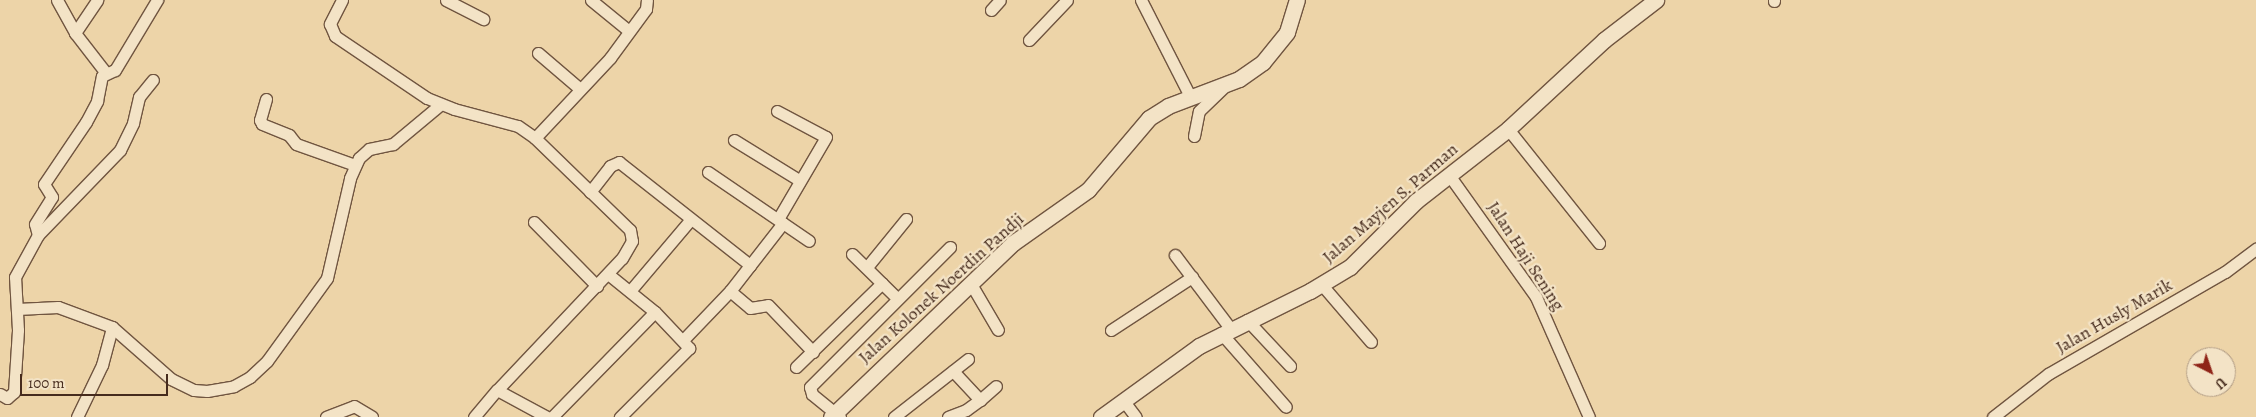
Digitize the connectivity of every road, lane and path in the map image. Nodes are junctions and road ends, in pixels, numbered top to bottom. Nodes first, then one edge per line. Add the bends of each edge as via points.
1 (57, 0) edge
2 (97, 0) edge
3 (157, 0) edge
4 (342, 0) edge
5 (446, 0) edge
6 (591, 0) edge
7 (647, 0) edge
8 (1000, 0) edge
9 (1067, 0) edge
10 (1141, 0) edge
11 (1297, 0) edge
12 (1656, 0) edge
13 (991, 10) dead end
14 (483, 19) dead end
15 (630, 31) junction
16 (75, 33) junction
17 (1029, 40) dead end
18 (538, 53) dead end
19 (106, 73) junction
20 (153, 80) dead end
21 (1229, 83) junction
22 (580, 89) junction
23 (1191, 98) junction
24 (266, 99) dead end
25 (441, 104) junction
26 (777, 111) dead end
27 (1508, 129) junction
28 (1194, 136) dead end
29 (535, 138) junction
30 (734, 140) dead end
31 (355, 164) junction
32 (708, 172) dead end
33 (1449, 174) junction
34 (799, 180) junction
35 (590, 192) junction
36 (691, 219) junction
37 (906, 219) dead end
38 (780, 221) junction
39 (534, 222) dead end
40 (38, 235) junction
41 (809, 241) dead end
42 (1599, 243) dead end
43 (950, 247) dead end
44 (2256, 249) edge
45 (852, 254) dead end
46 (1175, 255) dead end
47 (750, 265) junction
48 (867, 267) junction
49 (608, 274) junction
50 (1192, 277) junction
51 (882, 282) junction
52 (971, 284) junction
53 (1322, 285) junction
54 (597, 286) junction
55 (630, 291) junction
56 (730, 291) junction
57 (897, 298) junction
58 (18, 309) junction
59 (655, 312) junction
60 (1247, 320) junction
61 (112, 327) junction
62 (998, 330) dead end
63 (1111, 330) dead end
64 (1225, 331) junction
65 (683, 340) junction
66 (1371, 342) dead end
67 (813, 352) junction
68 (968, 359) dead end
69 (1290, 366) dead end
70 (796, 367) dead end
71 (953, 370) junction
72 (996, 386) dead end
73 (497, 390) junction
74 (0, 394) edge
75 (980, 400) junction
76 (1123, 400) junction
77 (1286, 407) dead end
78 (528, 413) edge
79 (835, 416) edge
80 (77, 417) edge
81 (326, 417) edge
82 (372, 417) edge
83 (474, 417) edge
84 (547, 417) edge
85 (552, 417) edge
86 (620, 417) edge
87 (894, 417) edge
88 (948, 417) edge
89 (1100, 417) edge
90 (1136, 417) edge
91 (1588, 417) edge
92 (1993, 417) edge

1 - 16 street
2 - 16 street
3 - 19 street via 115,70
4 - 25 street via 332,17 333,34
5 - 14 street
6 - 15 street
7 - 15 street via 646,9
8 - 13 street
9 - 17 street
10 - 23 street
11 - 21 street, Jalan Kolonek Noerdin Pandji via 1287,32 1263,62
12 - 27 street, Jalan Mayjen S. Parman via 1604,40
15 - 22 street
16 - 19 street
18 - 22 street
19 - 40 street via 86,122 44,186 52,196 35,224
20 - 40 street via 139,97 133,124 120,150
21 - 23 street, Jalan Kolonek Noerdin Pandji
21 - 28 street via 1199,111
22 - 29 street
23 - 52 street, Jalan Kolonek Noerdin Pandji via 1168,106 1149,118 1088,190 1020,237
24 - 31 street via 260,120 262,124 289,135 296,144
25 - 29 street via 518,126
25 - 31 street via 393,144 369,149
26 - 34 street via 826,137
27 - 33 street, Jalan Mayjen S. Parman
27 - 42 street
29 - 35 street
30 - 34 street
31 - 61 street via 327,278 267,362 250,377 234,386 194,390 171,379
32 - 38 street
33 - 53 street, Jalan Mayjen S. Parman via 1399,217 1362,257
33 - 91 street, Jalan Haji Sening via 1536,297
34 - 38 street
35 - 36 street via 610,166 619,162
35 - 49 street via 624,223 632,236 627,250
36 - 47 street
36 - 55 street
37 - 48 street
38 - 41 street
38 - 47 street
39 - 54 street
40 - 58 street via 14,281
43 - 57 street
44 - 92 street, Jalan Husly Marik via 2225,272 2048,374
45 - 48 street
46 - 50 street
47 - 56 street
48 - 51 street
49 - 54 street
49 - 55 street
50 - 63 street
50 - 64 street
51 - 57 street
51 - 67 street
52 - 62 street
52 - 79 street, Jalan Kolonek Noerdin Pandji
53 - 60 street, Jalan Mayjen S. Parman
53 - 66 street
54 - 73 street
55 - 59 street
56 - 65 street
56 - 67 street via 750,308 768,305
57 - 79 street via 810,387 812,394
58 - 61 street via 58,307
58 - 74 street via 14,392 8,398
59 - 65 street
59 - 85 street
60 - 64 street, Jalan Mayjen S. Parman
60 - 69 street
61 - 80 street via 102,365
64 - 76 street, Jalan Mayjen S. Parman
64 - 77 street
65 - 86 street via 689,348 687,352
67 - 70 street
68 - 71 street
71 - 75 street
71 - 87 street
72 - 75 street
73 - 78 street
73 - 83 street
75 - 88 street
76 - 89 street, Jalan Mayjen S. Parman
76 - 90 street
78 - 84 street
81 - 82 street via 354,406

